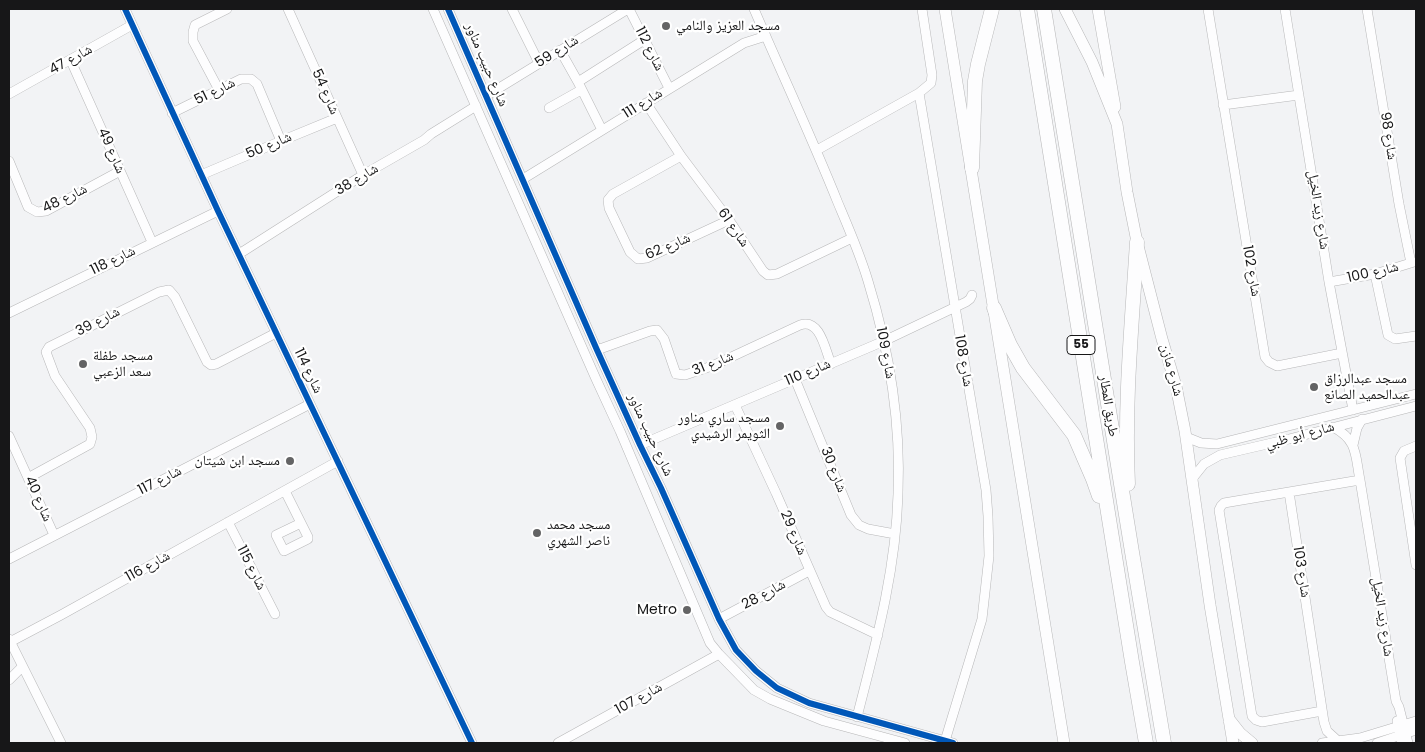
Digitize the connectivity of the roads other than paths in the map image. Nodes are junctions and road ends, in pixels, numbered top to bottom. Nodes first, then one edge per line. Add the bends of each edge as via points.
1 (125, 9) edge
2 (227, 9) edge
3 (288, 9) edge
4 (433, 9) edge
5 (448, 9) edge
6 (512, 9) edge
7 (628, 9) edge
8 (754, 9) edge
9 (922, 9) edge
10 (945, 9) edge
11 (992, 9) edge
12 (1027, 9) edge
13 (1044, 9) edge
14 (1065, 9) edge
15 (1098, 9) edge
16 (1208, 9) edge
17 (1285, 9) edge
18 (1368, 9) edge
19 (132, 26) junction
20 (457, 30) junction
21 (444, 34) junction
22 (766, 36) junction
23 (644, 40) junction
24 (560, 50) junction
25 (71, 61) junction
26 (539, 63) junction
27 (580, 86) junction
28 (668, 88) junction
29 (218, 90) junction
30 (919, 93) junction
31 (9, 94) edge
32 (1299, 95) junction
33 (486, 96) junction
34 (646, 103) junction
35 (1223, 105) junction
36 (476, 106) junction
37 (549, 108) dead end
38 (172, 113) junction
39 (337, 118) junction
40 (1117, 124) junction
41 (602, 130) junction
42 (282, 140) junction
43 (817, 150) junction
44 (681, 156) junction
45 (9, 161) edge
46 (972, 168) junction
47 (120, 171) junction
48 (363, 175) junction
49 (201, 176) junction
50 (523, 179) junction
51 (218, 210) junction
52 (728, 220) junction
53 (852, 238) junction
54 (152, 242) junction
55 (1137, 242) junction
56 (239, 254) junction
57 (558, 260) junction
58 (1413, 263) edge
59 (548, 270) junction
60 (1375, 274) junction
61 (1329, 282) junction
62 (972, 295) dead end
63 (9, 302) edge
64 (954, 307) junction
65 (994, 308) junction
66 (11, 312) edge
67 (276, 333) junction
68 (1416, 336) edge
69 (884, 341) junction
70 (597, 350) junction
71 (1342, 354) junction
72 (831, 364) junction
73 (796, 379) junction
74 (1416, 394) edge
75 (310, 404) junction
76 (735, 405) junction
77 (1416, 406) edge
78 (1353, 410) junction
79 (626, 414) junction
80 (614, 417) junction
81 (1362, 419) junction
82 (1333, 427) junction
83 (1284, 428) junction
84 (9, 436) edge
85 (1186, 437) junction
86 (1289, 439) junction
87 (1353, 444) junction
88 (640, 445) junction
89 (1416, 446) edge
90 (338, 461) junction
91 (28, 478) junction
92 (1192, 479) junction
93 (1360, 480) junction
94 (285, 491) junction
95 (1289, 492) junction
96 (228, 522) junction
97 (300, 522) dead end
98 (895, 534) junction
99 (1111, 534) junction
100 (54, 535) junction
101 (1132, 552) junction
102 (9, 559) edge
103 (1416, 565) edge
104 (810, 571) junction
105 (698, 572) junction
106 (684, 580) junction
107 (706, 590) junction
108 (691, 597) junction
109 (275, 614) dead end
110 (719, 619) junction
111 (878, 635) junction
112 (9, 640) edge
113 (719, 654) junction
114 (22, 667) junction
115 (9, 680) edge
116 (1133, 683) junction
117 (1322, 711) junction
118 (1059, 714) junction
119 (857, 717) junction
120 (1228, 718) junction
121 (1416, 721) edge
122 (1324, 722) junction
123 (894, 726) junction
124 (908, 730) junction
125 (1416, 730) edge
126 (1402, 733) edge
127 (889, 739) junction
128 (1338, 741) junction
129 (949, 742) edge
130 (61, 743) edge
131 (472, 743) edge
132 (558, 743) edge
133 (905, 743) edge
134 (1055, 743) edge
135 (1064, 743) edge
136 (1137, 743) edge
137 (1146, 743) edge
138 (1164, 743) edge
139 (1233, 743) edge
140 (1252, 743) edge
141 (1316, 743) edge
142 (1322, 743) edge
143 (1377, 743) edge
144 (1408, 743) edge

1 - 19 street, شارع 114
2 - 29 street via 195,25 192,32 193,41
3 - 39 street, شارع 54
4 - 21 street, شارع حبيب مناور
5 - 20 street, شارع حبيب مناور
6 - 26 street
7 - 23 street, شارع 112
7 - 24 street, شارع 59
8 - 22 street, شارع 109
9 - 30 street via 932,75 931,82
10 - 46 main road
11 - 46 highway via 975,81
12 - 99 highway, طريق المطار / 55
13 - 101 highway, طريق المطار / 55
14 - 40 main road, شارع مازن via 1092,62
15 - 40 main road
16 - 35 street, شارع 102
17 - 32 street, شارع زيد الخيل
18 - 58 street, شارع 98 via 1399,204
19 - 25 street, شارع 47
19 - 38 street, شارع 114
20 - 21 street via 456,39
20 - 33 street, شارع حبيب مناور
21 - 36 street, شارع حبيب مناور
22 - 28 street, شارع 111 via 744,43
22 - 43 street, شارع 109
23 - 27 street
23 - 28 street, شارع 112
24 - 26 street, شارع 59
24 - 27 street
25 - 31 street, شارع 47
25 - 47 street, شارع 49
26 - 33 street, شارع 59
27 - 37 street
27 - 41 street
28 - 34 street, شارع 111
29 - 38 street, شارع 51
29 - 42 street, شارع 51 via 241,79 250,79 257,84
30 - 43 street
30 - 64 street, شارع 108
32 - 35 street
32 - 61 street, شارع زيد الخيل
33 - 50 street, شارع حبيب مناور
34 - 41 street, شارع 111
34 - 44 street, شارع 61
35 - 71 street, شارع 102 via 1267,360 1277,366
36 - 48 street, شارع 38
36 - 59 street, شارع حبيب مناور
38 - 49 street, شارع 114
39 - 42 street, شارع 50
39 - 48 street, شارع 54
40 - 55 main road, شارع مازن
41 - 50 street, شارع 111
42 - 49 street, شارع 50
43 - 53 street, شارع 109
44 - 52 street, شارع 61
44 - 52 street, شارع 62 via 613,194 608,200 630,252 638,259 647,258
45 - 47 street, شارع 48 via 28,207 37,212 46,211
46 - 65 main road
47 - 54 street, شارع 49
48 - 56 street, شارع 38
49 - 51 street, شارع 114
50 - 57 street, شارع حبيب مناور
51 - 54 street, شارع 118
51 - 56 street, شارع 114
52 - 53 street, شارع 61 via 768,275 777,274
53 - 69 street, شارع 109 via 868,279
54 - 66 street, شارع 118
55 - 85 main road, شارع مازن via 1176,386
55 - 101 highway via 1126,440
56 - 67 street, شارع 114
57 - 59 street via 555,269
57 - 70 street, شارع حبيب مناور
58 - 60 street, شارع 100
59 - 80 street, شارع حبيب مناور
60 - 61 street, شارع 100
60 - 68 street via 1388,335 1395,339
61 - 71 street, شارع زيد الخيل
62 - 64 street, شارع 110
63 - 66 street
64 - 69 street, شارع 110
64 - 129 street, شارع 108 via 986,490 989,556 982,619
65 - 99 highway via 1023,368 1074,435
65 - 118 main road
67 - 75 street, شارع 114
67 - 91 street, شارع 39 via 211,365 169,290 49,346 46,352 55,376 90,428 92,438 90,444
69 - 72 street, شارع 110
69 - 98 street, شارع 109 via 898,456
70 - 72 street, شارع 31 via 657,330 664,339 674,371 685,375 809,324 818,330
70 - 79 street, شارع حبيب مناور
71 - 78 street, شارع زيد الخيل
72 - 73 street, شارع 110
73 - 76 street, شارع 110
73 - 98 street, شارع 30 via 852,515 859,525 868,529
74 - 78 street, شارع أبو ظبي
75 - 90 street, شارع 114
75 - 100 street, شارع 117
76 - 88 street, شارع 110
76 - 104 street, شارع 29
77 - 81 street, شارع أبو ظبي
78 - 83 street, شارع أبو ظبي
79 - 80 street via 623,410 615,413
79 - 88 street, شارع حبيب مناور
80 - 106 street, شارع حبيب مناور
81 - 82 street, شارع أبو ظبي
81 - 87 street
82 - 86 street, شارع أبو ظبي
82 - 87 street
83 - 85 street, شارع أبو ظبي via 1217,444 1201,443
83 - 86 street via 1284,436
84 - 91 street, شارع 40
85 - 92 main road, شارع مازن
86 - 92 street, شارع أبو ظبي via 1220,455 1204,464
87 - 93 street, شارع زيد الخيل
88 - 105 street, شارع حبيب مناور
89 - 103 street via 1402,452 1400,462
90 - 94 street, شارع 116
90 - 131 street, شارع 114
91 - 100 street, شارع 40
92 - 120 main road, شارع مازن
93 - 95 street
93 - 126 street, شارع زيد الخيل
94 - 96 street, شارع 116
94 - 97 street
95 - 117 street, شارع 103
95 - 117 street via 1224,504 1219,513 1252,716 1262,722
96 - 109 street, شارع 115
96 - 112 street, شارع 116 via 61,615
98 - 111 street, شارع 109
99 - 116 highway, طريق المطار / 55
100 - 102 street, شارع 117
101 - 138 highway, طريق المطار / 55
104 - 110 street, شارع 28
104 - 111 street, شارع 29 via 830,612
105 - 106 street via 695,579
105 - 107 street, شارع حبيب مناور
106 - 108 street, شارع حبيب مناور
107 - 108 street via 697,589
107 - 110 street, شارع حبيب مناور
108 - 113 street, شارع حبيب مناور via 710,643
110 - 119 street, شارع حبيب مناور via 736,650 777,688 809,703
111 - 119 street, شارع 109
112 - 114 street
113 - 127 street, شارع حبيب مناور via 754,690 770,699 824,721
113 - 132 street, شارع 107
114 - 115 street
114 - 130 street
116 - 136 highway
116 - 137 highway, طريق المطار / 55
117 - 122 street, شارع 103
118 - 134 main road via 1060,726
118 - 135 main road
119 - 123 street, شارع حبيب مناور
120 - 139 main road, شارع مازن
120 - 140 main road
121 - 126 street
122 - 128 street, شارع 103 via 1330,735
122 - 141 street
123 - 124 street, شارع حبيب مناور
123 - 127 street via 896,734
124 - 129 street, شارع حبيب مناور
124 - 133 street via 903,736
125 - 126 street
126 - 128 street
126 - 143 street
126 - 144 street, شارع زيد الخيل
127 - 133 street, شارع حبيب مناور
128 - 142 street

